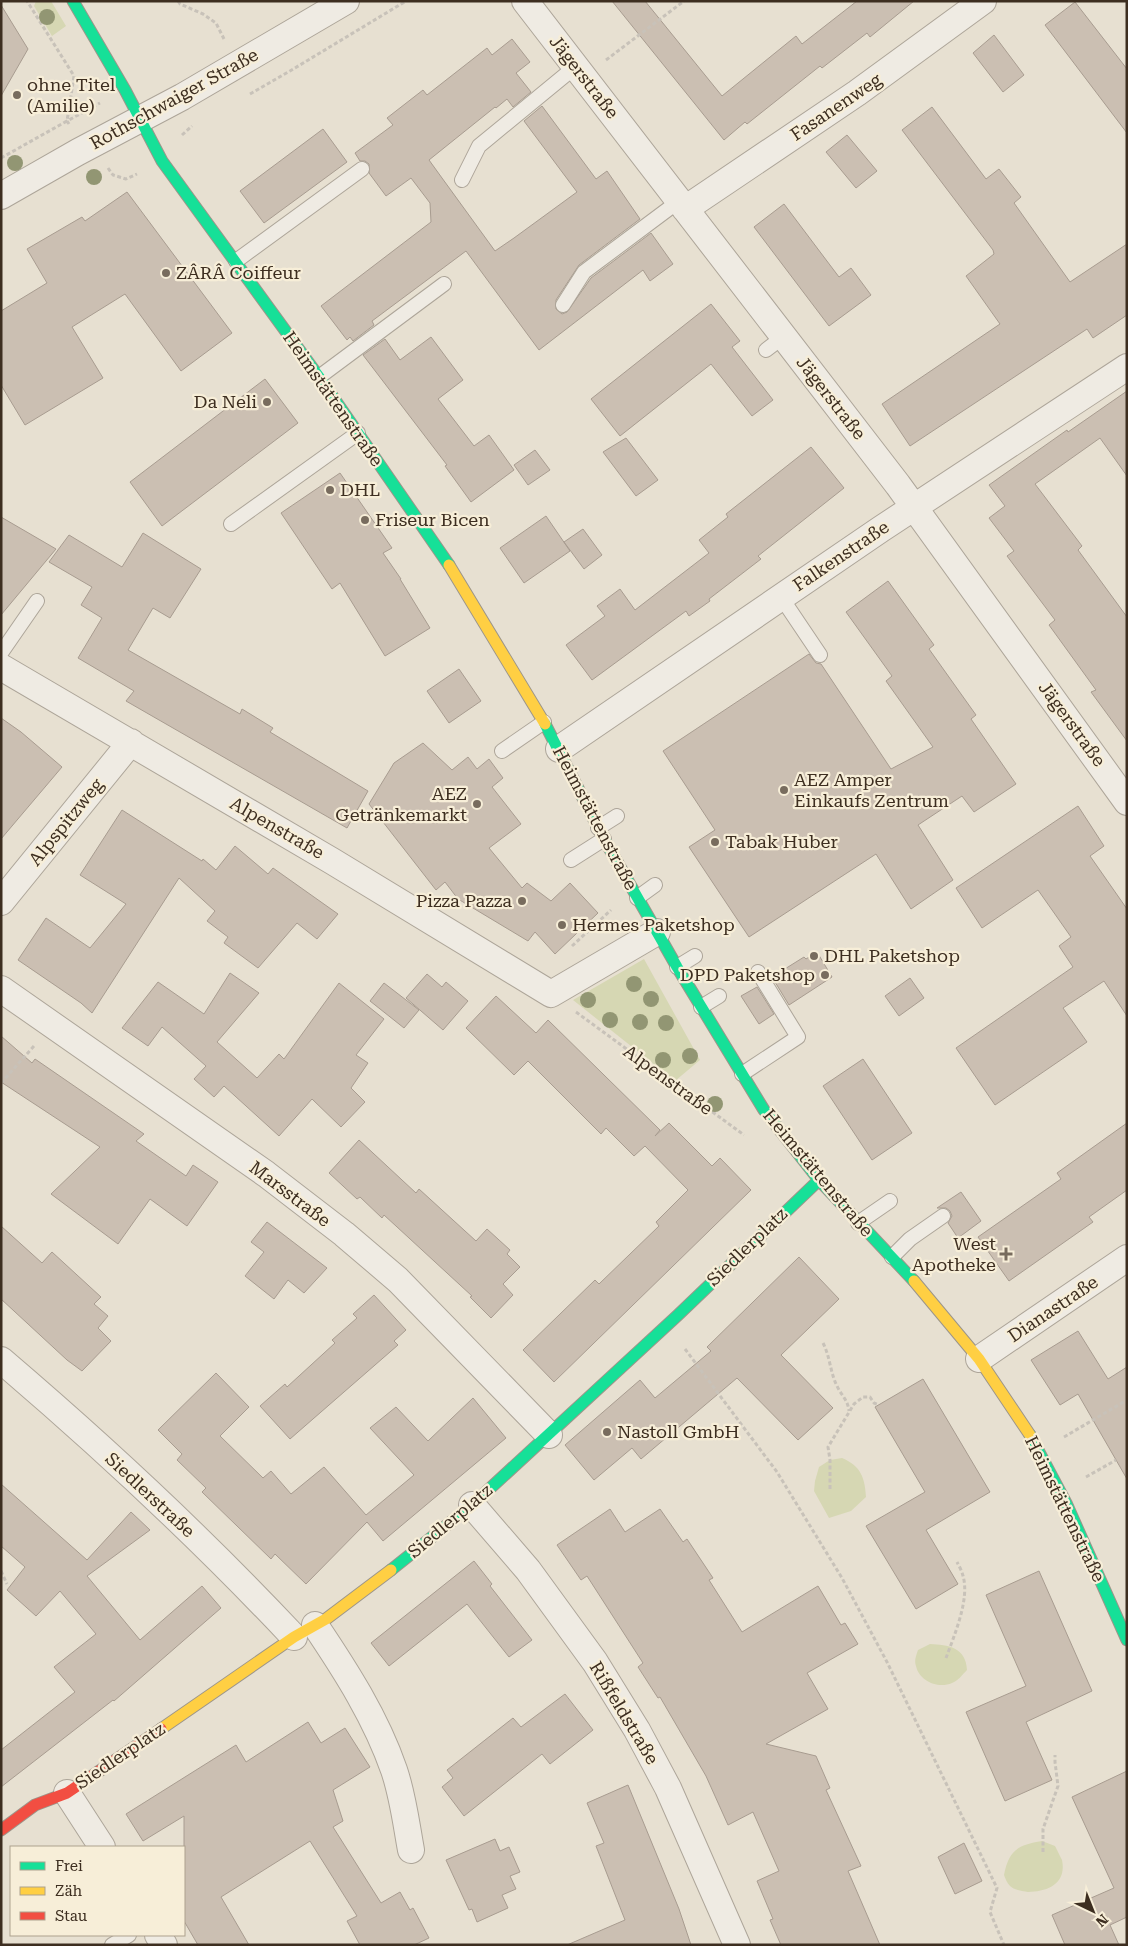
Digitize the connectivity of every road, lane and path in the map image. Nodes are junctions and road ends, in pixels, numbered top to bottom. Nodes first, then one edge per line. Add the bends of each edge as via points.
1 (27, 1) edge
2 (73, 1) edge
3 (178, 1) edge
4 (346, 1) edge
5 (525, 1) edge
6 (684, 1) edge
7 (983, 1) edge
8 (224, 39) dead end
9 (579, 72) junction
10 (125, 90) junction
11 (141, 120) junction
12 (67, 121) junction
13 (1, 158) edge
14 (362, 168) dead end
15 (462, 180) dead end
16 (1, 196) edge
17 (682, 205) junction
18 (236, 261) junction
19 (444, 284) dead end
20 (563, 305) dead end
21 (1127, 367) edge
22 (319, 377) junction
23 (358, 433) junction
24 (914, 508) junction
25 (231, 524) dead end
26 (782, 597) junction
27 (37, 601) dead end
28 (1, 653) edge
29 (820, 655) dead end
30 (1, 667) edge
31 (544, 722) junction
32 (131, 742) junction
33 (559, 749) junction
34 (502, 751) dead end
35 (1127, 802) edge
36 (617, 816) dead end
37 (601, 834) junction
38 (571, 860) dead end
39 (655, 886) dead end
40 (637, 898) junction
41 (1, 902) edge
42 (613, 907) dead end
43 (657, 932) junction
44 (570, 948) dead end
45 (695, 956) dead end
46 (677, 967) junction
47 (758, 972) dead end
48 (1, 989) edge
49 (551, 994) junction
50 (720, 996) dead end
51 (701, 1007) junction
52 (53, 1025) junction
53 (742, 1074) junction
54 (1, 1083) edge
55 (748, 1138) dead end
56 (819, 1180) junction
57 (890, 1201) dead end
58 (943, 1216) dead end
59 (858, 1223) junction
60 (892, 1257) junction
61 (1127, 1258) edge
62 (664, 1327) junction
63 (823, 1343) dead end
64 (1, 1360) edge
65 (979, 1360) junction
66 (1127, 1400) edge
67 (879, 1405) dead end
68 (849, 1412) junction
69 (549, 1434) junction
70 (1039, 1450) junction
71 (1116, 1460) dead end
72 (1080, 1481) dead end
73 (830, 1489) dead end
74 (472, 1505) junction
75 (957, 1562) dead end
76 (1, 1571) edge
77 (7, 1584) dead end
78 (304, 1631) junction
79 (1127, 1640) edge
80 (946, 1658) dead end
81 (1056, 1755) dead end
82 (67, 1793) junction
83 (1, 1830) edge
84 (101, 1846) edge
85 (411, 1850) dead end
86 (1043, 1852) dead end
87 (127, 1936) edge
88 (112, 1945) edge
89 (737, 1945) edge
90 (1004, 1945) edge

1 - 12 path via 74,76
2 - 10 street, Heimstättenstraße
3 - 8 path via 216,24
4 - 11 street, Rothschwaiger Straße
5 - 9 street, Jägerstraße
6 - 9 path
7 - 17 street, Fasanenweg via 857,93
9 - 15 lane via 480,146
9 - 17 street, Jägerstraße
10 - 11 street, Heimstättenstraße
10 - 12 path
11 - 16 street, Rothschwaiger Straße
11 - 18 street, Heimstättenstraße via 166,168
12 - 13 path
14 - 18 lane
17 - 20 lane via 584,272
17 - 24 street, Jägerstraße via 775,343
18 - 22 street, Heimstättenstraße
19 - 22 lane
21 - 24 street, Falkenstraße
22 - 23 street, Heimstättenstraße
23 - 25 lane
23 - 31 street, Heimstättenstraße via 454,573
24 - 26 street, Falkenstraße
24 - 35 street, Jägerstraße
26 - 29 lane
26 - 33 street, Falkenstraße
27 - 28 lane
30 - 32 street, Alpenstraße
31 - 33 street, Heimstättenstraße
31 - 34 lane
32 - 41 street, Alpspitzweg
32 - 49 street, Alpenstraße
33 - 37 street, Heimstättenstraße
36 - 37 lane
37 - 38 lane
37 - 40 street, Heimstättenstraße
39 - 40 lane
40 - 43 street, Heimstättenstraße
42 - 44 path
43 - 46 street, Heimstättenstraße
43 - 49 street
45 - 46 lane
46 - 51 street, Heimstättenstraße
47 - 53 lane via 798,1037
48 - 52 street, Marsstraße
49 - 55 path, Alpenstraße
50 - 51 lane
51 - 53 street, Heimstättenstraße
52 - 54 path
52 - 69 street, Marsstraße via 266,1174 344,1234 398,1280
53 - 56 street, Heimstättenstraße via 764,1110
56 - 59 street, Heimstättenstraße
56 - 62 street, Siedlerplatz
57 - 59 lane
58 - 60 lane
59 - 60 street, Heimstättenstraße
60 - 65 street, Heimstättenstraße
61 - 65 street, Dianastraße
62 - 69 street, Siedlerplatz
62 - 90 path via 678,1340 777,1472 846,1586 887,1662 997,1888 990,1912
63 - 68 path via 831,1373 845,1397
64 - 78 street, Siedlerstraße via 181,1523 261,1601
65 - 70 street, Heimstättenstraße
66 - 70 path
67 - 68 path via 870,1397 863,1397
68 - 73 path via 828,1447
69 - 74 street, Siedlerplatz
70 - 79 street, Heimstättenstraße
71 - 72 path
74 - 78 street, Siedlerplatz via 364,1591
74 - 89 street, Rißfeldstraße via 528,1570 595,1662 638,1730 668,1788
75 - 80 path via 964,1577 965,1590 958,1625
76 - 77 path
78 - 82 street, Siedlerplatz
78 - 85 street, Siedlerstraße via 367,1707 397,1780
81 - 86 path via 1058,1786 1043,1829
82 - 83 street, Siedlerplatz via 36,1805
82 - 84 street
87 - 88 lane

